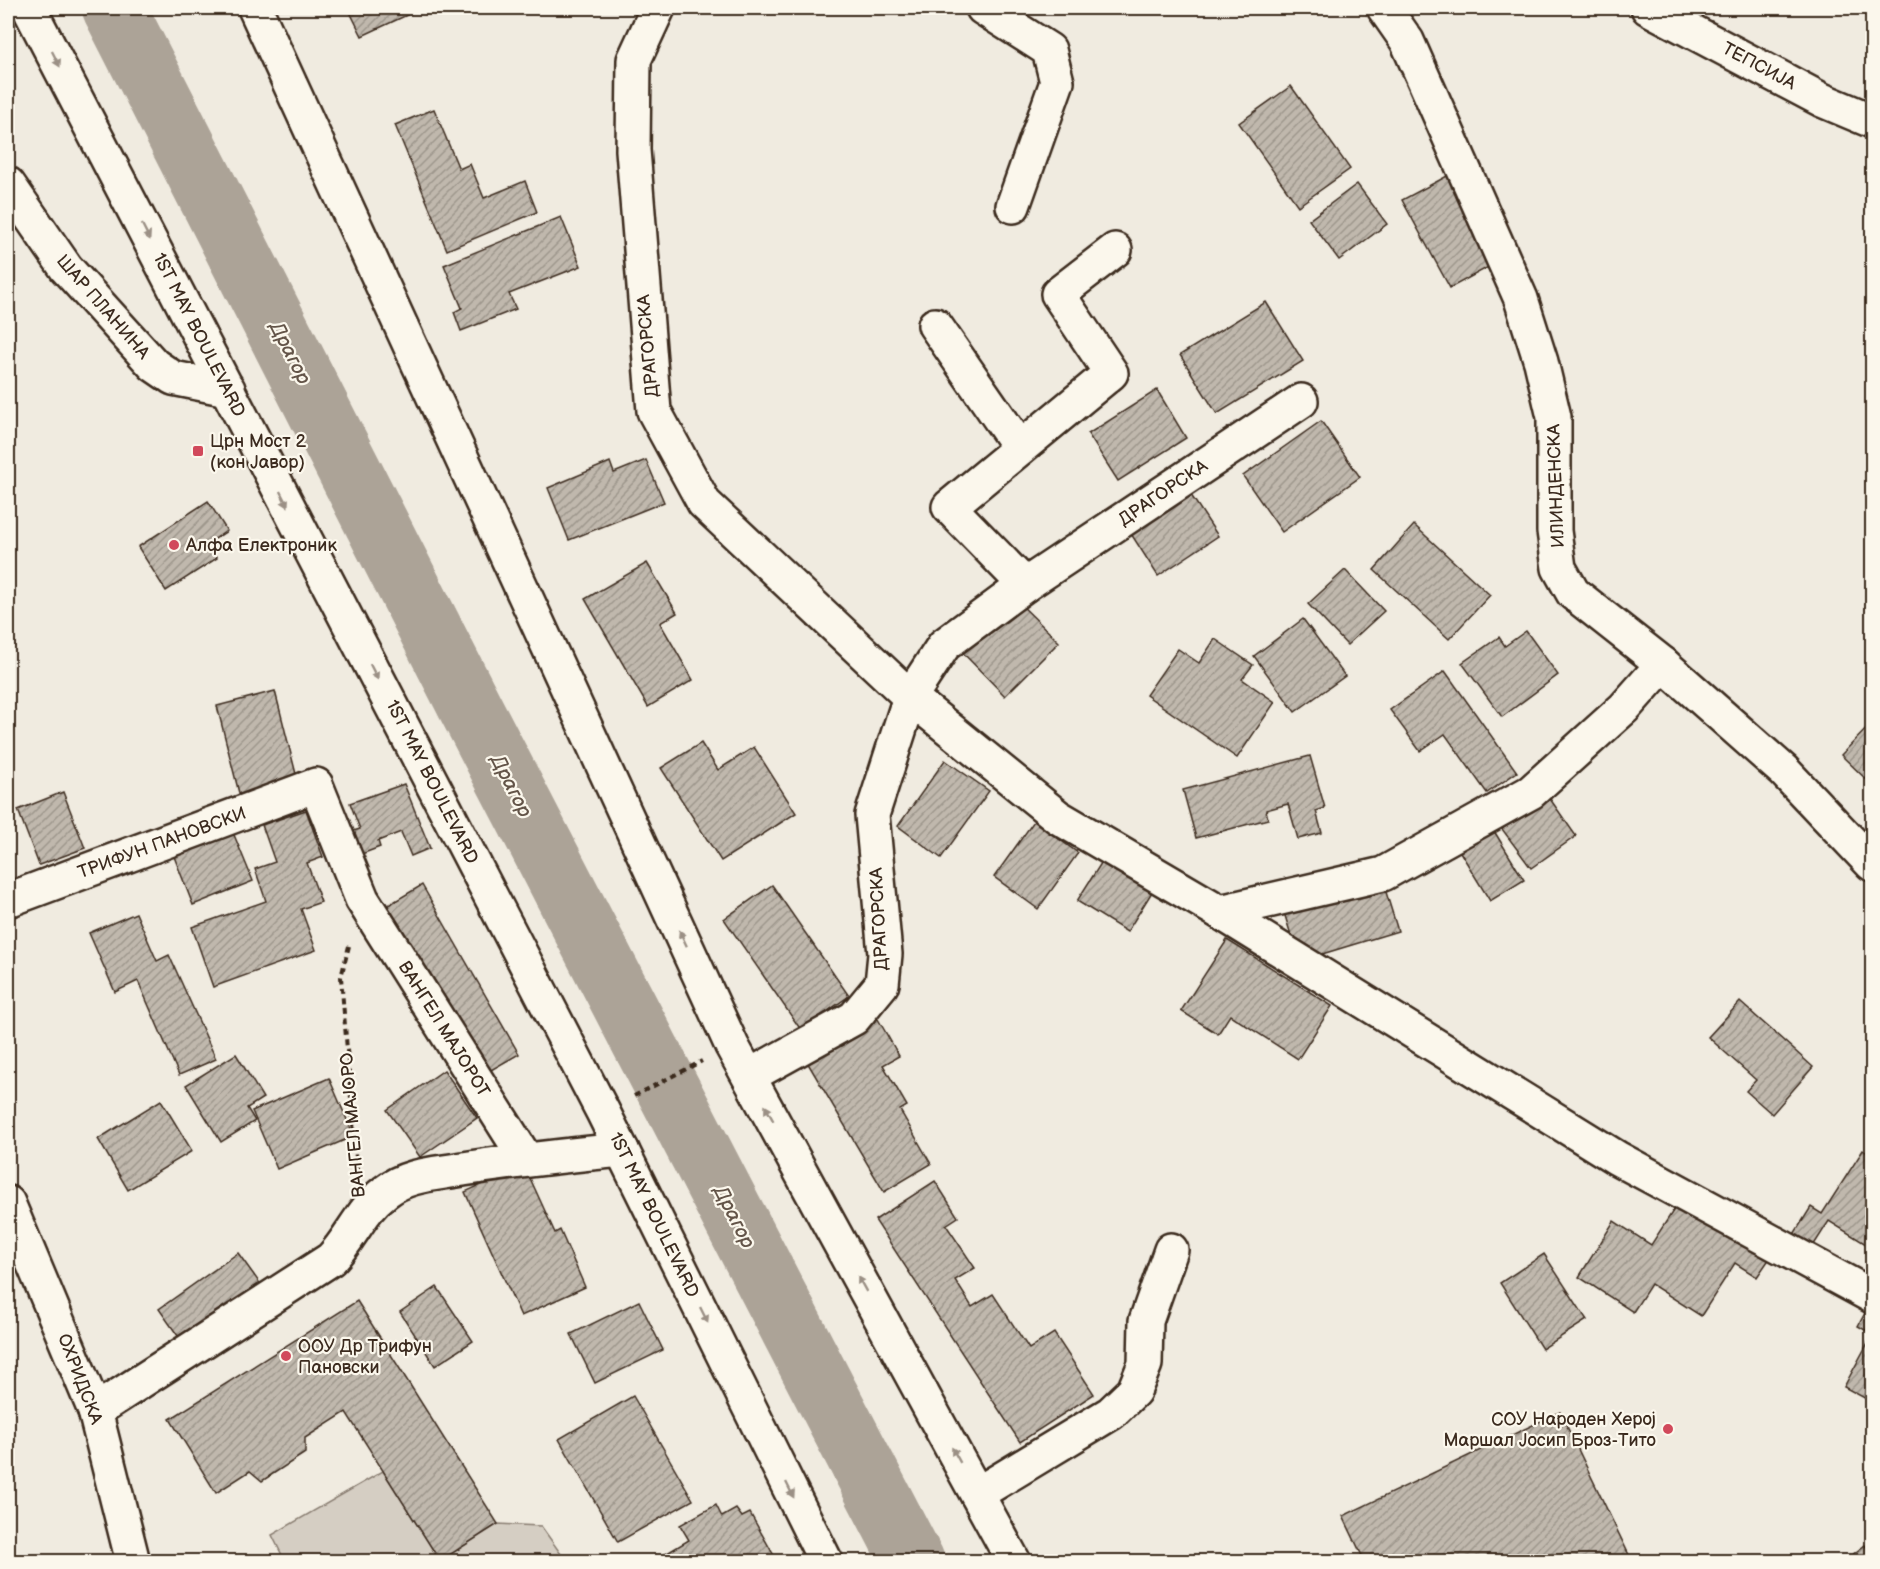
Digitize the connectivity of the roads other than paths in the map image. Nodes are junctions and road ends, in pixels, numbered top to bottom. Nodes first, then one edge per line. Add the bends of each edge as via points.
1 (29, 8) edge
2 (255, 8) edge
3 (658, 8) edge
4 (982, 8) edge
5 (1384, 8) edge
6 (1648, 8) edge
7 (1872, 121) edge
8 (8, 184) edge
9 (1013, 206) dead end
10 (1115, 250) dead end
11 (935, 325) dead end
12 (228, 389) junction
13 (1301, 401) dead end
14 (1020, 448) junction
15 (1025, 585) junction
16 (1663, 664) junction
17 (910, 697) junction
18 (1872, 864) edge
19 (362, 899) joint
20 (8, 900) edge
21 (1220, 912) junction
22 (749, 1076) junction
23 (622, 1150) junction
24 (526, 1159) junction
25 (8, 1203) edge
26 (1171, 1250) dead end
27 (1872, 1296) edge
28 (95, 1411) junction
29 (978, 1494) junction
30 (134, 1562) edge
31 (826, 1562) edge
32 (1014, 1562) edge

1 -> 12 street, 1ST MAY BOULEVARD
22 -> 2 street
3 - 17 street, ДРАГОРСКА via 634,60 633,150 654,411 705,503
4 - 9 street via 1049,50 1057,82
5 - 16 street, ИЛИНДЕНСКА via 1407,41 1521,299 1538,352 1554,417 1554,531 1559,568 1573,593
6 - 7 street, ТЕПСИЈА via 1822,100
8 - 12 street, ШАР ПЛАНИНА via 66,268 154,365 173,378
10 - 14 street via 1058,294 1111,373
11 - 14 street
12 -> 23 street, 1ST MAY BOULEVARD
13 - 15 street, ДРАГОРСКА
14 - 15 street via 950,507
15 - 17 street, ДРАГОРСКА via 944,645
16 - 18 street, ИЛИНДЕНСКА via 1784,771
16 - 21 street via 1624,708 1531,792 1383,874
17 - 21 street via 1058,817
17 - 22 street, ДРАГОРСКА via 872,815 885,954 882,984 854,1018
19 - 20 street, ТРИФУН ПАНОВСКИ via 316,785
19 - 24 street, ВАНГЕЛ МАJОРОТ
21 - 27 street via 1617,1158
29 -> 22 street
23 - 24 street
23 -> 31 street, 1ST MAY BOULEVARD
24 - 28 street, ВАНГЕЛ МАЈОРО via 406,1179 361,1215 347,1242 331,1258
25 - 28 street, ОХРИДСКА
26 - 29 street via 1146,1321 1145,1364 1134,1391 1111,1413
28 - 30 street, ОХРИДСКА
29 - 32 street

